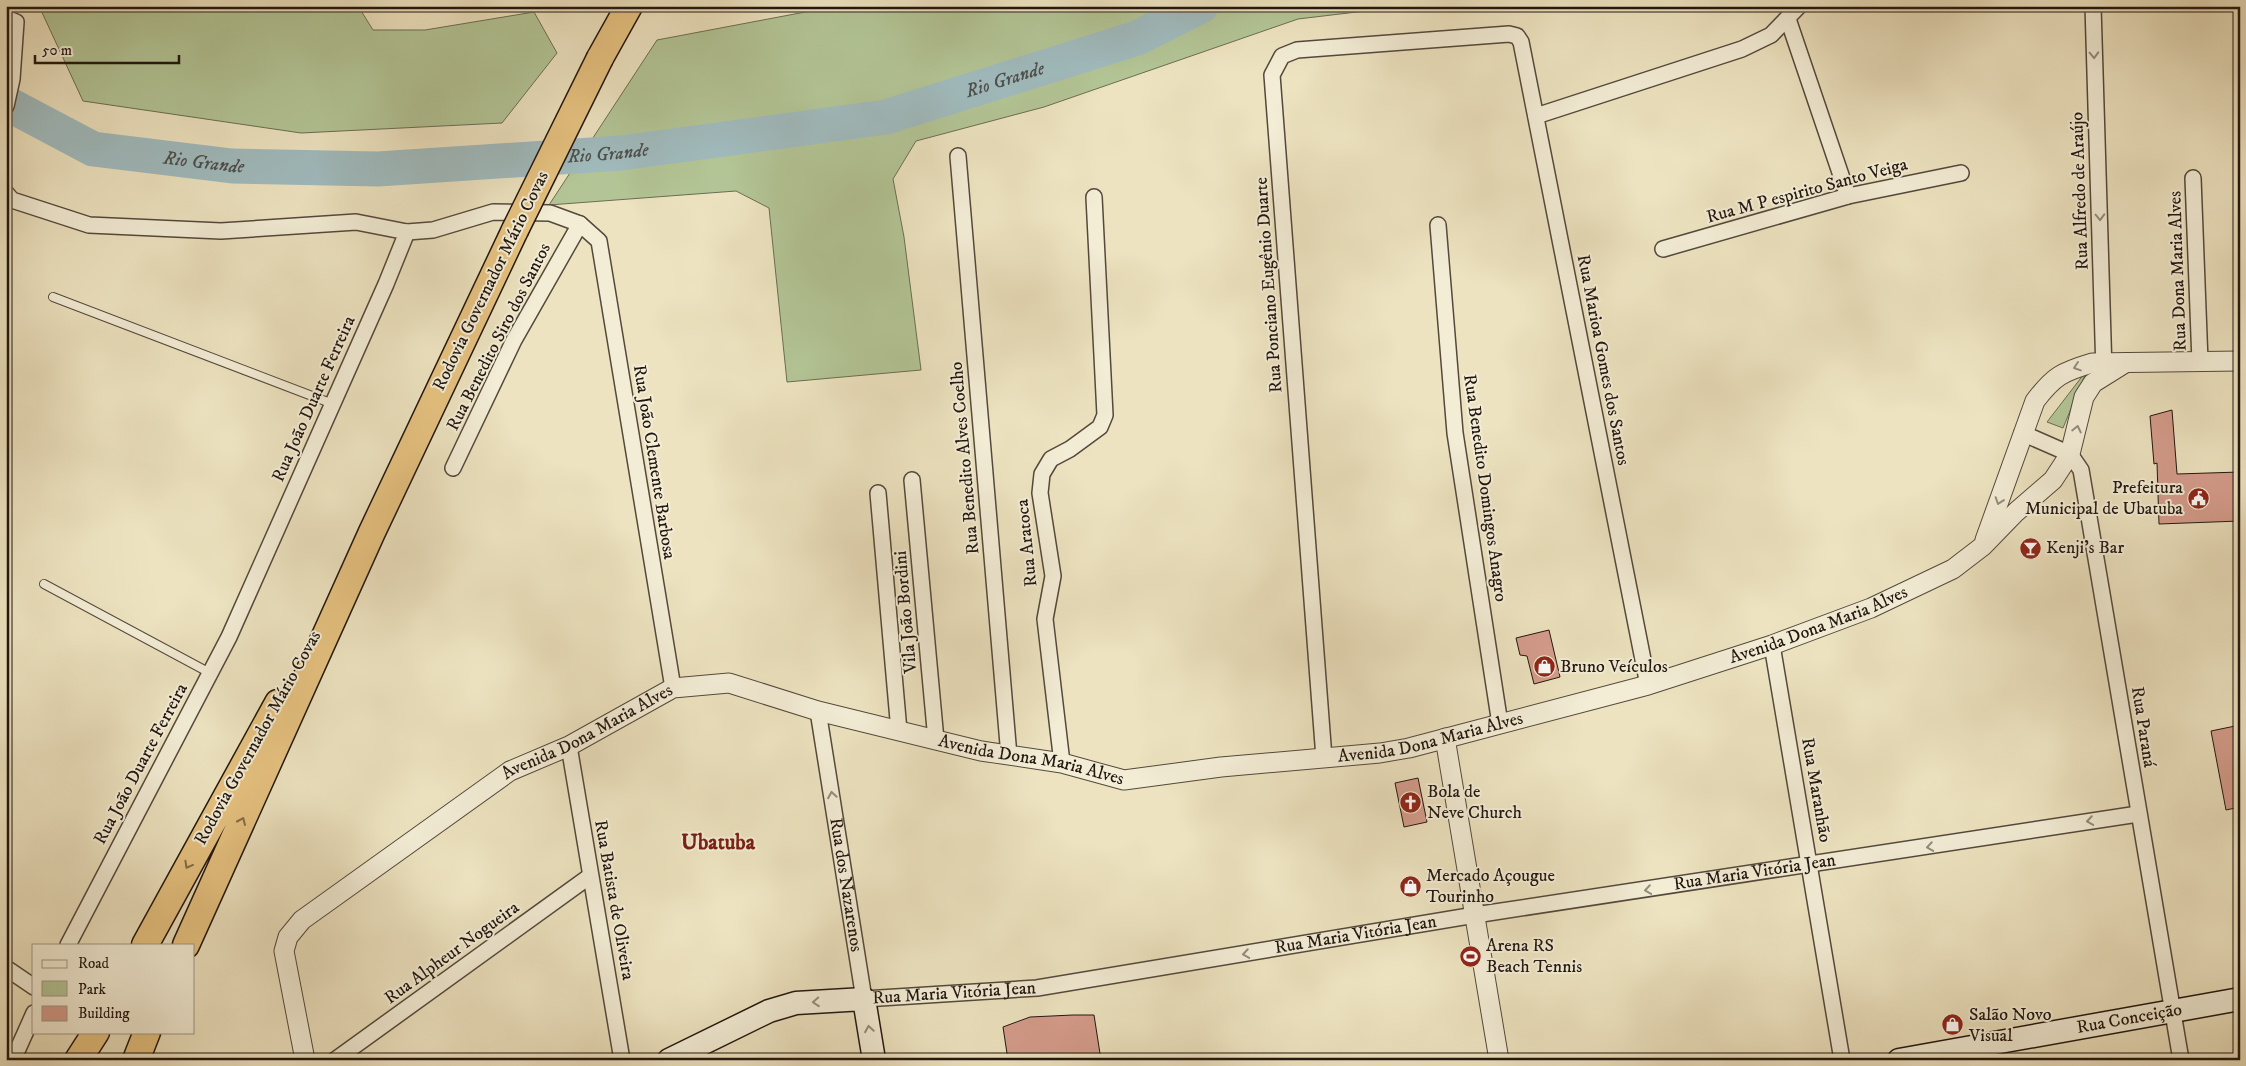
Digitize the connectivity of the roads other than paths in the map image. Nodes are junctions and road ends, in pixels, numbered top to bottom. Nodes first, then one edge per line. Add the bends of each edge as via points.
1 (630, 6) edge
2 (1799, 6) edge
3 (2093, 6) edge
4 (6, 18) edge
5 (1788, 19) junction
6 (1521, 42) joint
7 (6, 106) edge
8 (1536, 116) junction
9 (958, 156) dead end
10 (1961, 173) dead end
11 (2193, 178) dead end
12 (6, 193) edge
13 (1848, 196) junction
14 (1094, 197) dead end
15 (580, 224) junction
16 (1438, 225) dead end
17 (407, 232) junction
18 (1663, 249) dead end
19 (53, 297) dead end
20 (2240, 361) edge
21 (2200, 362) junction
22 (2104, 369) junction
23 (333, 404) junction
24 (2022, 433) junction
25 (2070, 454) junction
26 (453, 468) dead end
27 (912, 480) dead end
28 (878, 494) dead end
29 (372, 532) junction
30 (1983, 546) junction
31 (44, 584) dead end
32 (1772, 645) junction
33 (210, 673) junction
34 (1648, 685) junction
35 (673, 688) junction
36 (818, 711) junction
37 (1500, 724) junction
38 (899, 731) junction
39 (1445, 738) junction
40 (936, 740) junction
41 (569, 746) junction
42 (1009, 756) junction
43 (1324, 758) junction
44 (1062, 763) junction
45 (2138, 814) junction
46 (1810, 866) junction
47 (590, 876) junction
48 (1475, 916) junction
49 (69, 944) edge
50 (145, 944) edge
51 (186, 944) edge
52 (6, 968) edge
53 (32, 986) edge
54 (864, 999) junction
55 (2240, 999) edge
56 (2173, 1012) junction
57 (32, 1017) edge
58 (95, 1034) edge
59 (146, 1034) edge
60 (13, 1060) edge
61 (78, 1060) edge
62 (136, 1060) edge
63 (305, 1060) edge
64 (335, 1060) edge
65 (622, 1060) edge
66 (669, 1060) edge
67 (874, 1060) edge
68 (1499, 1060) edge
69 (1842, 1060) edge
70 (1899, 1060) edge
71 (2181, 1060) edge

1 - 29 highway, Rodovia Governador Mário Covas, bridge via 600,58 515,230
2 - 5 street
3 -> 22 street, Rua Alfredo de Araújo
4 - 7 street via 16,22 12,79
5 - 8 street via 1771,34 1742,49
5 - 13 street
6 - 8 street, Rua Marioa Gomes dos Santos
6 - 43 street, Rua Ponciano Eugênio Duarte via 1509,34 1297,50 1282,56 1272,75
8 - 34 street, Rua Marioa Gomes dos Santos
9 - 42 street, Rua Benedito Alves Coelho
10 - 13 street, Rua M P espirito Santo Veiga
11 - 21 street, Rua Dona Maria Alves
12 - 17 street via 12,200 89,225 221,231 356,222
13 - 18 street, Rua M P espirito Santo Veiga
14 - 44 street, Rua Aratoca via 1105,415 1100,427 1051,459 1042,474 1040,493 1053,576 1046,619
15 - 17 street via 550,213 493,212 433,230
15 - 26 street, Rua Benedito Siro dos Santos via 514,340
15 - 35 street, Rua João Clemente Barbosa via 599,241
16 - 37 street, Rua Benedito Domingos Anagro via 1455,433
17 - 23 street, Rua João Duarte Ferreira
19 - 23 lane
20 - 21 street
21 - 22 street via 2125,363
22 -> 24 street via 2092,363 2071,369 2050,381 2035,400
25 -> 22 street, Avenida Dona Maria Alves via 2084,398
23 - 33 street, Rua João Duarte Ferreira
24 - 25 street
24 -> 30 street
25 - 30 street, Avenida Dona Maria Alves via 2053,480
25 - 45 street, Rua Paraná via 2081,470 2086,491
27 - 40 street, Vila João Bordini
28 - 38 street, Vila João Bordini
29 -> 50 highway, Rodovia Governador Mário Covas
51 -> 29 highway, Rodovia Governador Mário Covas
30 - 32 street, Avenida Dona Maria Alves via 1953,569 1871,608
31 - 33 lane
32 - 34 street, Avenida Dona Maria Alves
32 - 46 street, Rua Maranhão
33 - 49 street, Rua João Duarte Ferreira
34 - 37 street, Avenida Dona Maria Alves
35 - 36 street, Avenida Dona Maria Alves via 729,683
35 - 41 street, Avenida Dona Maria Alves
36 - 38 street, Avenida Dona Maria Alves
54 -> 36 street, Rua dos Nazarenos
37 - 39 street, Avenida Dona Maria Alves
38 - 40 street, Avenida Dona Maria Alves
39 - 43 street, Avenida Dona Maria Alves via 1380,753
39 - 48 street
40 - 42 street, Avenida Dona Maria Alves
41 - 47 street, Rua Batista de Oliveira
41 - 63 street, Avenida Dona Maria Alves via 510,772 302,920 288,937 284,951
42 - 44 street, Avenida Dona Maria Alves
43 - 44 street, Avenida Dona Maria Alves via 1124,780
45 -> 46 street, Rua Maria Vitória Jean
45 - 56 street, Rua Paraná
46 -> 48 street, Rua Maria Vitória Jean
46 - 69 street, Rua Maranhão
47 - 64 street, Rua Alpheur Nogueira
47 - 65 street, Rua Batista de Oliveira
48 -> 54 street, Rua Maria Vitória Jean via 1038,988
48 - 68 street
52 - 53 street
54 -> 66 main road, Rua Maria Vitória Jean via 796,1003 769,1011
67 -> 54 main road, Rua dos Nazarenos
55 - 56 main road, Rua Conceição
56 - 70 main road, Rua Conceição
56 - 71 street, Rua Paraná
57 - 60 street
58 - 61 highway
59 - 62 highway

